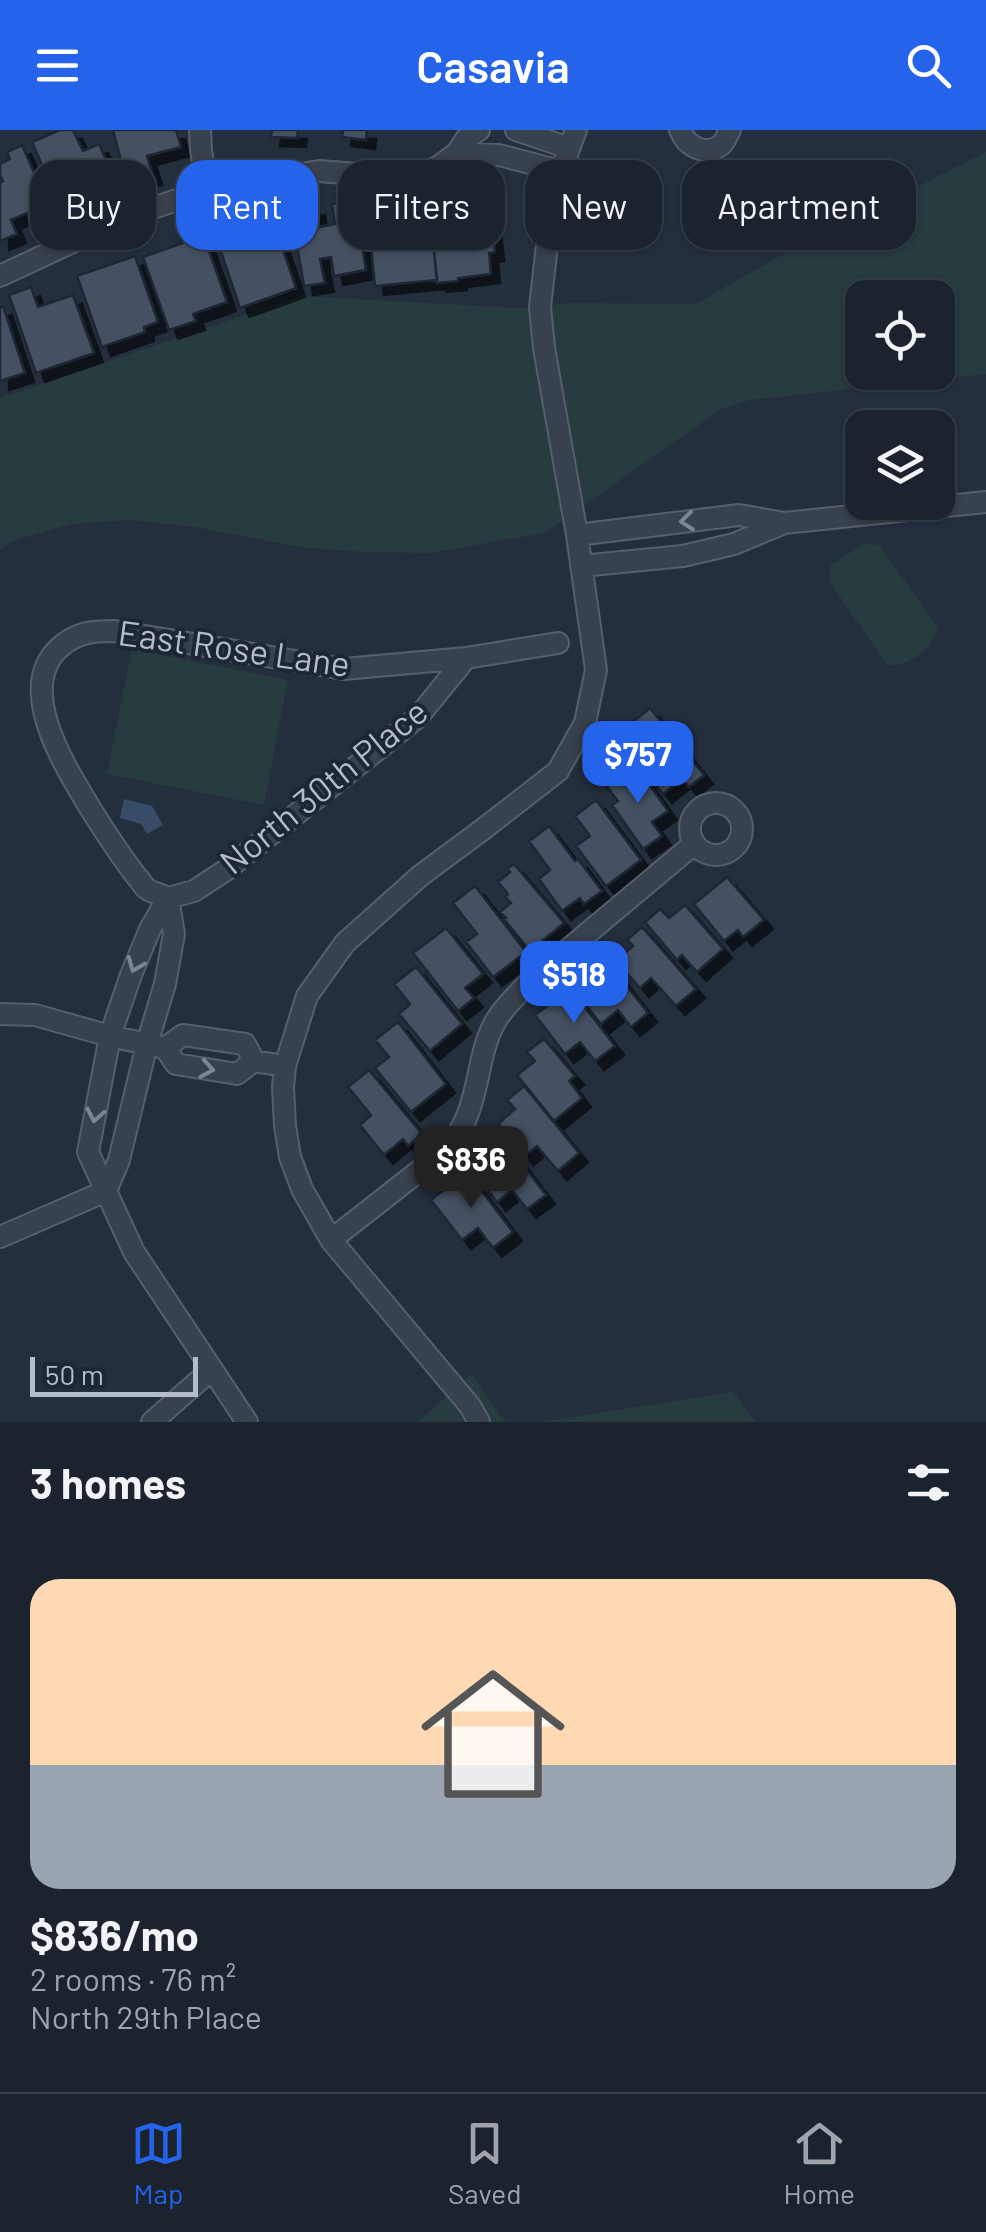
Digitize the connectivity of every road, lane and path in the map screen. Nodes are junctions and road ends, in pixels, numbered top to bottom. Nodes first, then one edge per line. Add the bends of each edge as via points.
1 (200, 130) edge
2 (479, 130) edge
3 (516, 130) edge
4 (680, 130) edge
5 (730, 130) edge
6 (572, 139) edge
7 (457, 153) junction
8 (203, 160) edge
9 (525, 163) edge
10 (318, 171) edge
11 (176, 200) edge
12 (546, 250) edge
13 (0, 276) edge
14 (986, 502) edge
15 (784, 523) junction
16 (577, 535) junction
17 (581, 566) junction
18 (558, 642) dead end
19 (466, 658) junction
20 (694, 844) dead end
21 (168, 898) junction
22 (0, 1014) edge
23 (110, 1036) junction
24 (156, 1046) junction
25 (254, 1061) junction
26 (285, 1066) junction
27 (106, 1191) junction
28 (0, 1237) edge
29 (331, 1240) junction
30 (211, 1370) junction
31 (152, 1422) edge
32 (248, 1422) edge
33 (479, 1422) edge

1 - 8 street
2 - 7 street
3 - 6 street
4 - 5 street via 692,147 707,150 721,145
7 - 9 street
7 - 10 street via 412,176
11 - 13 street
12 - 16 street via 540,307 544,348
14 - 15 street
15 -> 16 street via 739,515
15 - 17 street via 683,556
16 - 17 street
17 - 26 street via 596,670 586,723 558,771 420,876 345,943 307,996
18 - 19 street, East Rose Lane
19 - 21 street, North 30th Place via 418,717 226,870
19 - 21 street, East Rose Lane via 344,669 115,630 70,638 42,676 51,735 118,854 147,889
20 - 29 street via 509,1002 488,1038 468,1113 447,1150
21 -> 23 street
21 - 24 street via 174,934
22 - 23 street via 35,1015
23 - 24 street
23 -> 27 street via 88,1152
24 -> 25 street via 176,1064 238,1074
24 - 25 street via 183,1036 214,1039 245,1044
24 - 27 street
25 - 26 street
26 - 29 street via 290,1156
27 - 28 street
27 - 30 street via 134,1252
29 - 33 street
30 - 31 street
30 - 32 street

